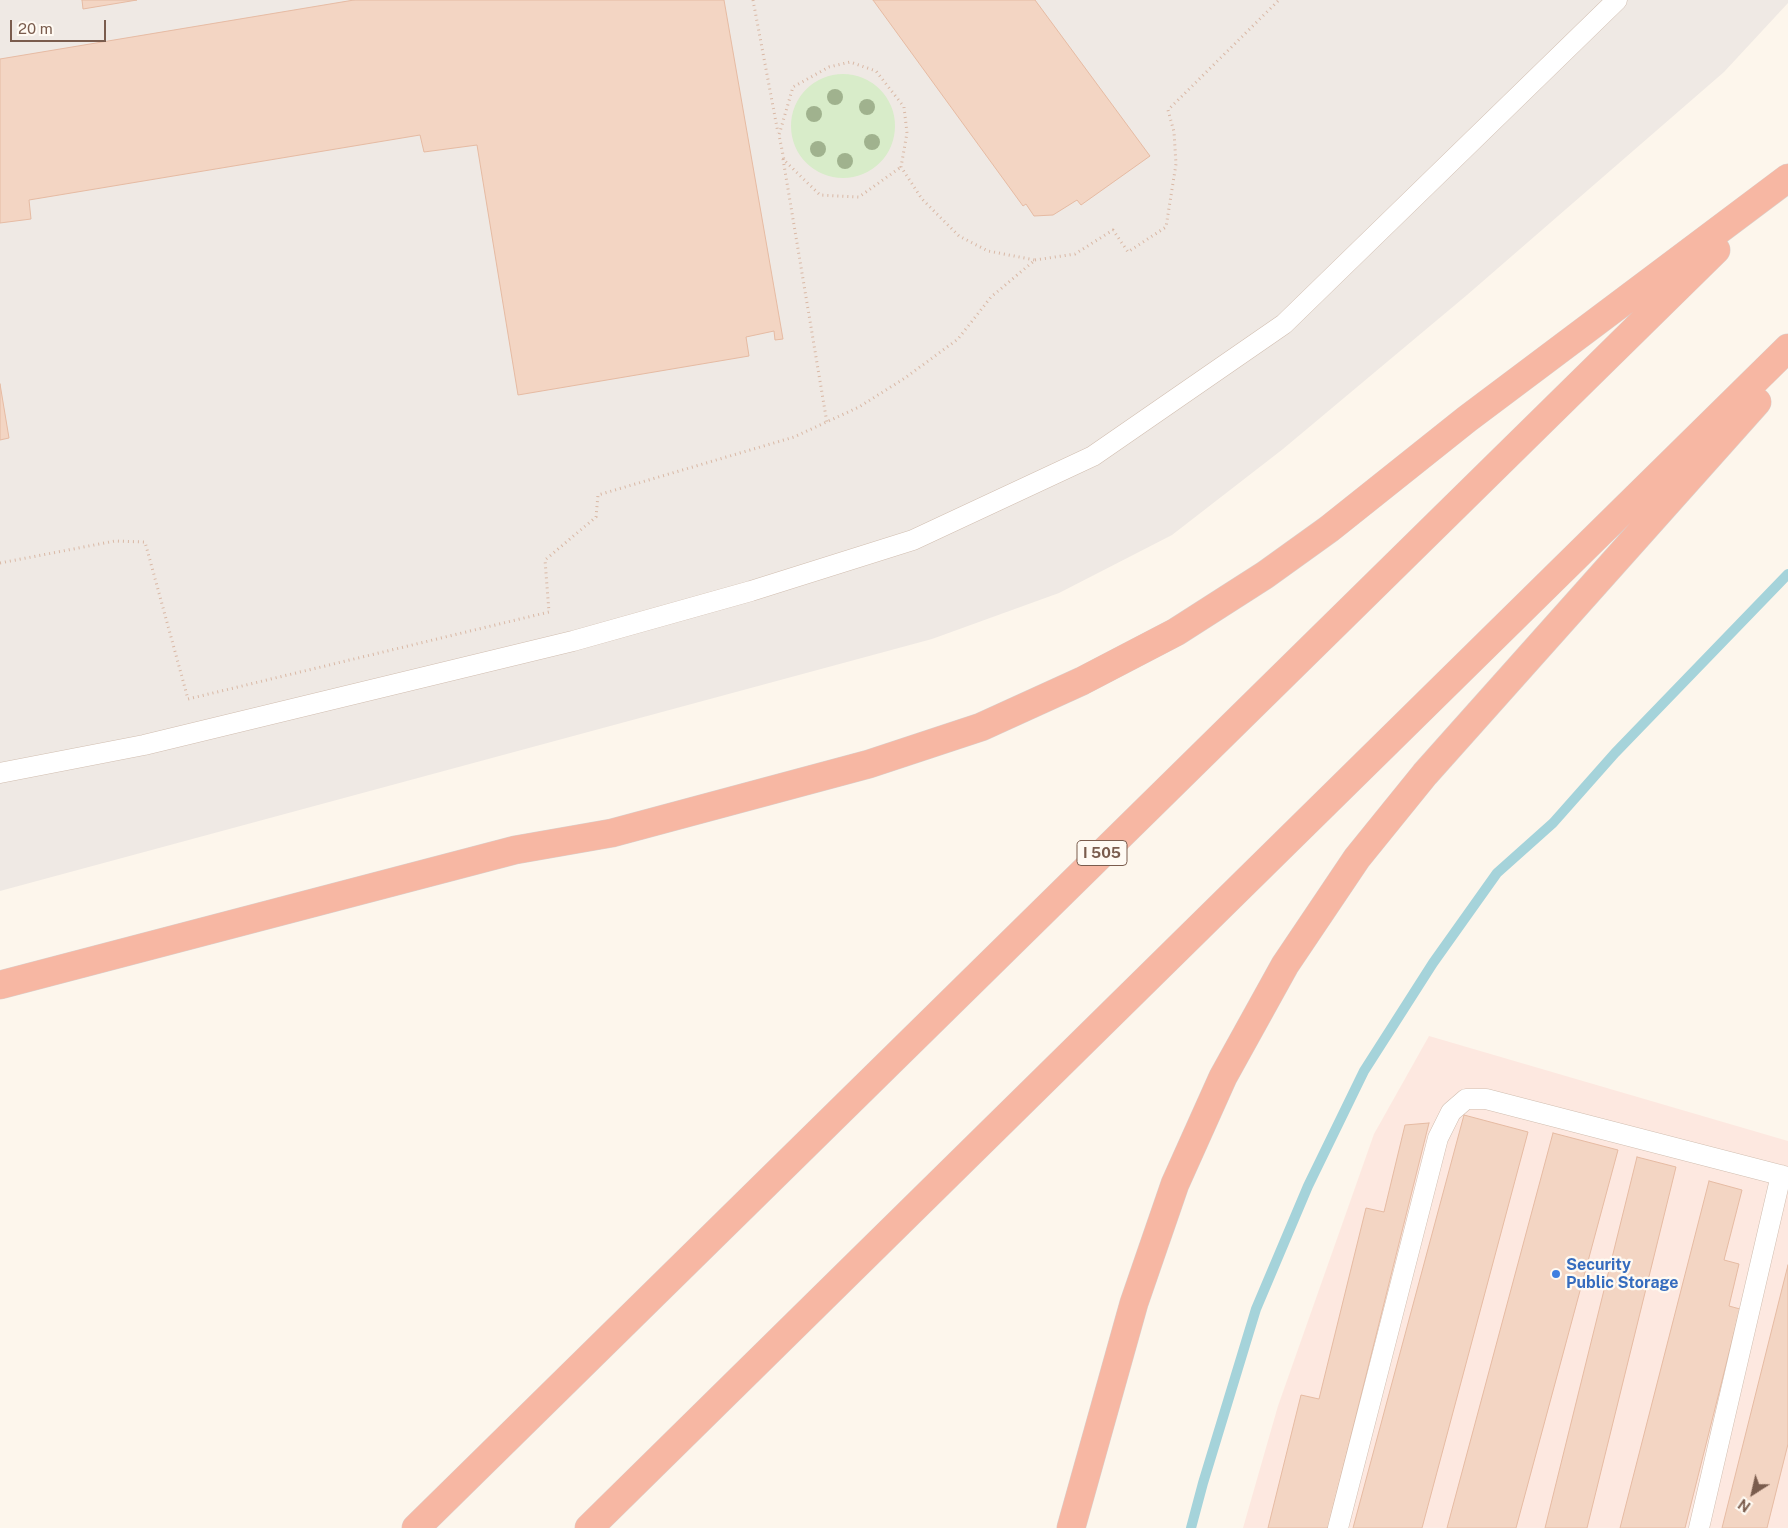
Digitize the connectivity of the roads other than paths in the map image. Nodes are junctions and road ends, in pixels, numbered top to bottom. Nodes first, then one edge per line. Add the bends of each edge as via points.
1 (1617, 0) edge
2 (1788, 178) edge
3 (1788, 348) edge
4 (1788, 367) edge
5 (0, 773) edge
6 (0, 985) edge
7 (1784, 1176) edge
8 (416, 1528) edge
9 (589, 1528) edge
10 (1070, 1528) edge
11 (1338, 1528) edge
12 (1699, 1528) edge

1 - 5 lane via 1284,324 1092,456 913,540 751,591 573,641 144,745
2 - 6 highway via 1265,575 1176,632 1082,681 981,726 868,764 612,833 515,850
2 - 8 highway, I 505
3 - 9 highway
4 - 10 highway via 1425,774 1357,858 1285,965 1223,1077 1174,1184 1134,1303
7 - 11 lane via 1486,1099 1466,1099 1451,1112 1438,1138
7 - 12 lane

